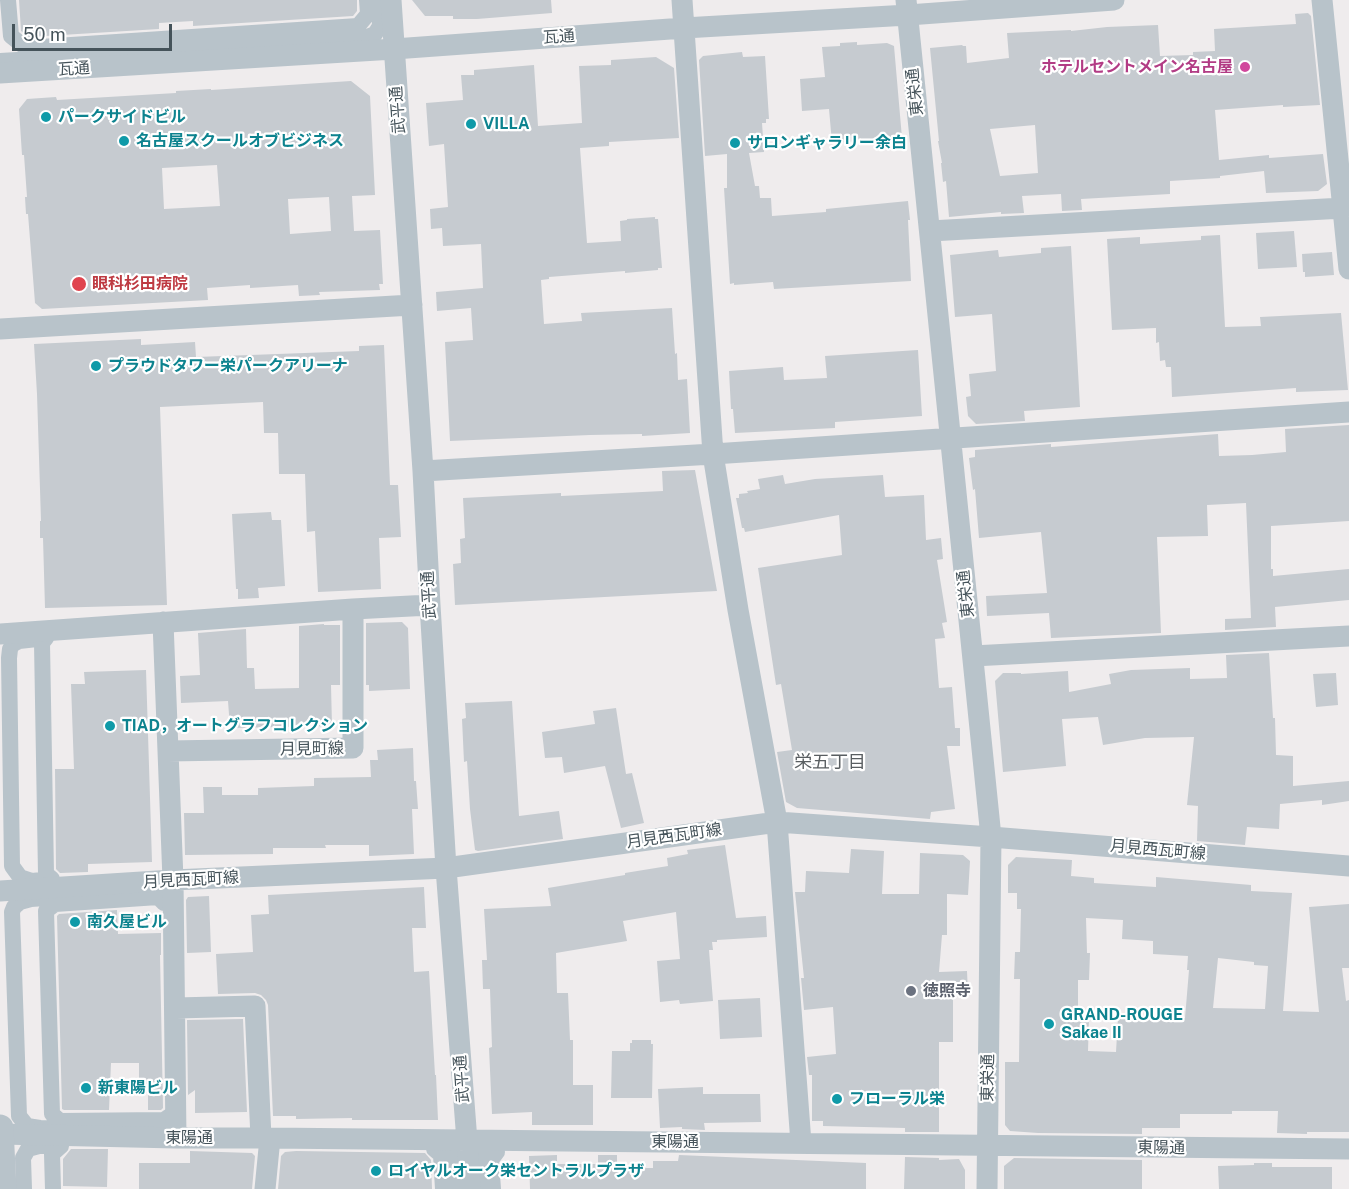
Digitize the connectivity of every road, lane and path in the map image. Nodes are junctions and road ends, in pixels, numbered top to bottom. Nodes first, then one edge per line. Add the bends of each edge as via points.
1 (8, 0) edge
2 (367, 0) edge
3 (379, 0) edge
4 (391, 0) edge
5 (682, 0) edge
6 (1114, 0) edge
7 (1322, 0) edge
8 (907, 8) edge
9 (684, 28) junction
10 (394, 49) junction
11 (1, 69) edge
12 (1343, 208) junction
13 (930, 231) junction
14 (1349, 269) edge
15 (412, 305) junction
16 (0, 329) edge
17 (1349, 412) edge
18 (951, 438) junction
19 (713, 454) junction
20 (423, 471) junction
21 (430, 605) junction
22 (353, 609) junction
23 (163, 622) junction
24 (0, 634) edge
25 (1349, 636) edge
26 (42, 643) joint
27 (973, 656) junction
28 (168, 751) junction
29 (777, 822) junction
30 (991, 837) junction
31 (1349, 866) edge
32 (446, 868) junction
33 (173, 880) junction
34 (0, 891) edge
35 (46, 911) joint
36 (176, 1008) junction
37 (0, 1128) edge
38 (0, 1134) edge
39 (176, 1138) junction
40 (266, 1138) junction
41 (467, 1141) junction
42 (801, 1143) junction
43 (987, 1146) junction
44 (1349, 1149) edge
45 (3, 1189) edge
46 (24, 1189) edge
47 (53, 1189) edge
48 (265, 1189) edge
49 (443, 1189) edge
50 (457, 1189) edge
51 (470, 1189) edge
52 (481, 1189) edge
53 (493, 1189) edge
54 (987, 1189) edge

1 - 2 street via 12,36 26,48 358,26 368,14
3 - 11 street via 380,26 375,34 362,39
4 - 10 street, 武平通
5 - 9 street
6 - 8 street, 瓦通
7 - 12 street
8 - 9 street, 瓦通
8 - 13 street, 東栄通
9 - 10 street, 瓦通
9 - 19 street
10 - 11 street, 瓦通
10 - 15 street, 武平通
12 - 13 street
12 - 14 street
13 - 18 street, 東栄通
15 - 16 street
15 - 20 street, 武平通
17 - 18 street
18 - 19 street
18 - 27 street, 東栄通
19 - 20 street
19 - 29 street
20 - 21 street, 武平通
21 - 22 street
21 - 32 street, 武平通
22 - 23 street
22 - 28 street, 月見町線 via 353,748
23 - 24 street
23 - 28 street
25 - 27 street
26 - 26 street via 46,638 19,641 10,649 9,658 12,866 20,877 32,881 52,879 46,874
27 - 30 street, 東栄通
28 - 33 street
29 - 30 street, 月見西瓦町線
29 - 32 street, 月見西瓦町線
29 - 42 street
30 - 31 street, 月見西瓦町線
30 - 43 street, 東栄通
32 - 33 street, 月見西瓦町線
32 - 41 street, 武平通
33 - 34 street, 月見西瓦町線
33 - 36 street
35 - 35 street via 65,903 158,897 164,903 163,896 154,890 31,898 14,907 19,1116 32,1128 166,1127 170,1116 164,1120 60,1121 52,1114
36 - 39 street
36 - 40 street via 255,1006
37 - 38 street
38 - 39 street, 東陽通
38 - 45 street
39 - 40 street, 東陽通
40 - 41 street, 東陽通
40 - 48 street
41 - 42 street, 東陽通
41 - 51 street, 武平通
42 - 43 street, 東陽通
43 - 44 street, 東陽通
43 - 54 street, 東栄通
46 - 47 street via 23,1158 28,1149 61,1146 52,1154
49 - 50 street via 441,1155 434,1149 447,1149 455,1157
52 - 53 street via 481,1157 497,1152 491,1160

